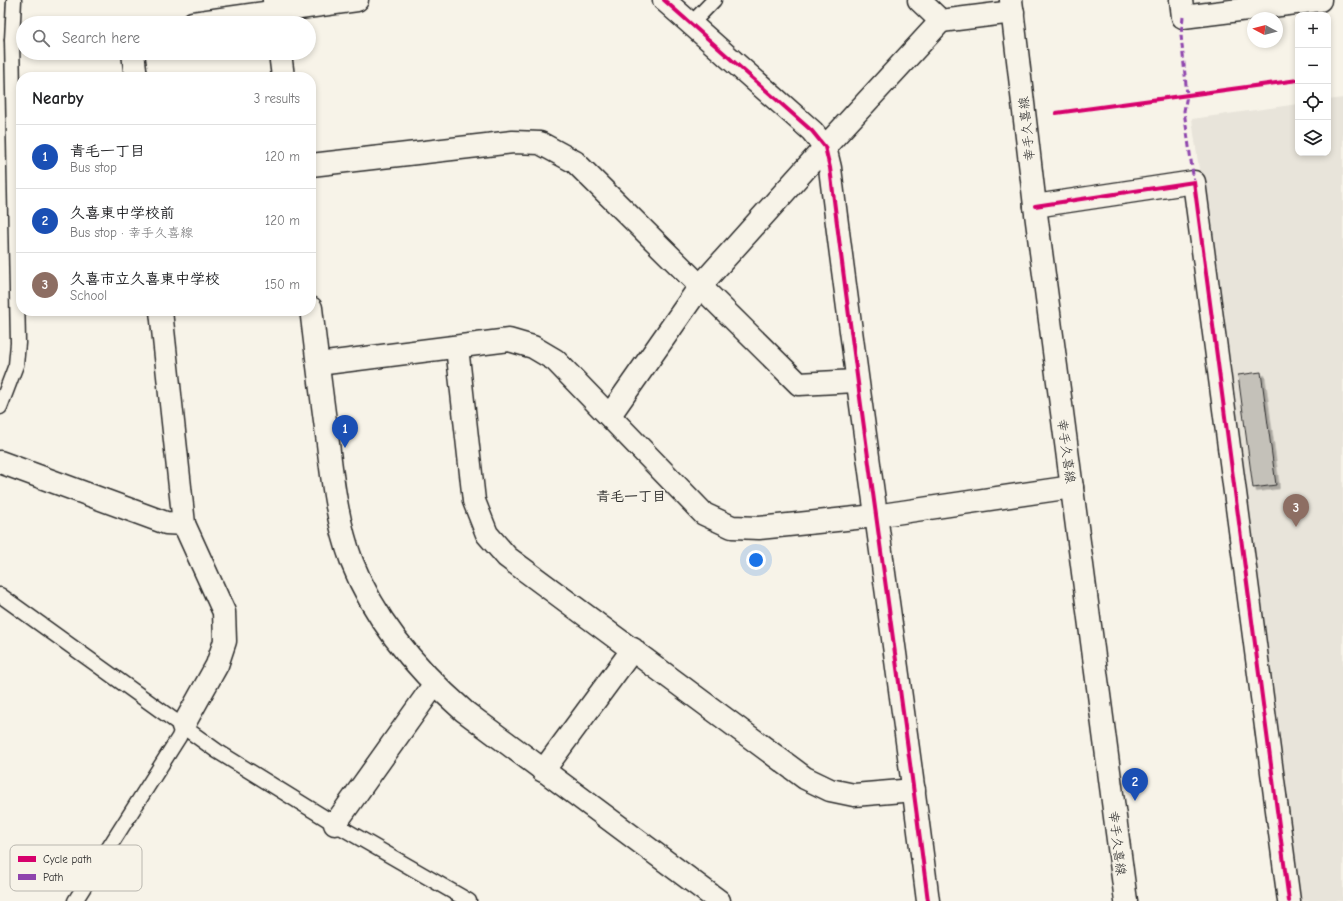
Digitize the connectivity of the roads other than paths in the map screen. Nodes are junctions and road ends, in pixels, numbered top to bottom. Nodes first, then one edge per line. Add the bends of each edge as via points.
1 (14, 0) edge
2 (357, 0) edge
3 (664, 0) edge
4 (714, 0) edge
5 (918, 0) edge
6 (1181, 0) edge
7 (1320, 0) edge
8 (1012, 6) edge
9 (275, 12) edge
10 (245, 16) edge
11 (16, 20) edge
12 (941, 21) junction
13 (691, 24) junction
14 (18, 60) edge
15 (134, 60) edge
16 (281, 60) edge
17 (18, 72) edge
18 (135, 72) edge
19 (282, 72) edge
20 (825, 146) junction
21 (316, 164) edge
22 (1034, 206) junction
23 (701, 285) junction
24 (18, 316) edge
25 (162, 316) edge
26 (312, 316) edge
27 (457, 347) junction
28 (318, 364) junction
29 (856, 380) junction
30 (0, 407) edge
31 (610, 415) junction
32 (0, 462) edge
33 (1072, 487) junction
34 (875, 516) junction
35 (184, 524) junction
36 (0, 595) edge
37 (633, 649) junction
38 (434, 685) junction
39 (183, 726) junction
40 (543, 771) junction
41 (914, 790) junction
42 (335, 824) junction
43 (111, 845) edge
44 (81, 891) edge
45 (75, 901) edge
46 (469, 901) edge
47 (719, 901) edge
48 (928, 901) edge
49 (1126, 901) edge
50 (1289, 901) edge

1 - 11 lane
2 - 9 street
3 - 13 street
4 - 13 lane
5 - 12 street
6 - 7 street via 1183,17
8 - 12 street
8 - 22 street, 幸手久喜線
9 - 10 street
12 - 20 street
13 - 20 street via 812,131
14 - 17 lane
15 - 18 street
16 - 19 street
20 - 23 street
20 - 29 street via 830,168
21 - 23 street via 513,142 540,143 575,162
22 - 33 street, 幸手久喜線
22 - 50 street via 1194,182
23 - 29 street via 799,384
23 - 31 street
24 - 30 lane via 16,365
25 - 35 street
26 - 28 street
27 - 28 street
27 - 31 street via 509,340 534,347 555,360
27 - 37 street via 474,501 487,534 507,557
28 - 38 street via 332,477 340,521 352,563 375,608 406,654
29 - 34 street
31 - 34 street via 704,514 732,526 759,528
32 - 35 street via 166,523
33 - 34 street
33 - 49 street, 幸手久喜線
34 - 41 street
35 - 39 street via 224,612 225,641 217,665
36 - 39 lane
37 - 40 street
37 - 41 street via 805,778 830,790 854,795
38 - 40 street
38 - 42 street
39 - 42 lane via 217,751
39 - 43 lane via 179,737
40 - 47 street
41 - 48 street
42 - 46 lane
44 - 45 lane

